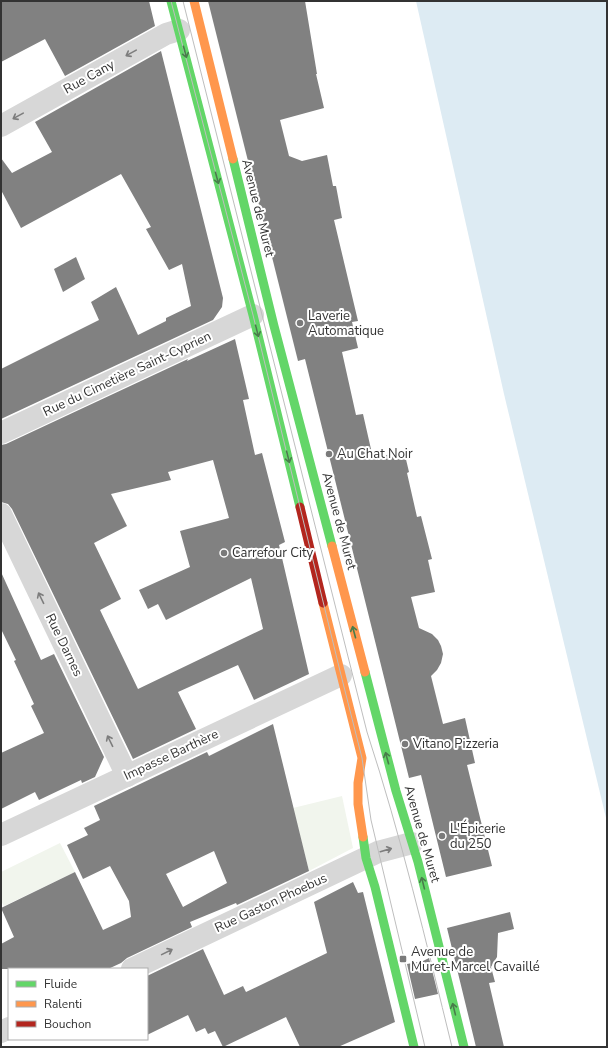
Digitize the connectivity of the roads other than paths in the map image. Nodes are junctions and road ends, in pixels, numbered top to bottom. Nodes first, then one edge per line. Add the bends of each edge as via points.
1 (171, 1) edge
2 (194, 1) edge
3 (179, 30) junction
4 (1, 126) edge
5 (253, 315) junction
6 (1, 432) edge
7 (1, 514) edge
8 (341, 675) junction
9 (127, 776) junction
10 (1, 835) edge
11 (412, 843) junction
12 (366, 858) junction
13 (134, 968) edge
14 (414, 1047) edge
15 (464, 1047) edge

1 - 3 main road
11 -> 2 main road, Avenue de Muret via 396,791 274,326
3 -> 4 street, Rue Cany via 166,34
3 -> 5 main road
5 - 6 street, Rue du Cimetière Saint-Cyprien
5 -> 8 main road
9 -> 7 street, Rue Darnes
8 - 9 street, Impasse Barthère
8 - 12 main road via 362,758 358,804
9 - 10 street, Impasse Barthère
12 -> 11 street, Rue Gaston Phoebus
15 -> 11 main road, Avenue de Muret
13 -> 12 street, Rue Gaston Phoebus
12 - 14 main road

